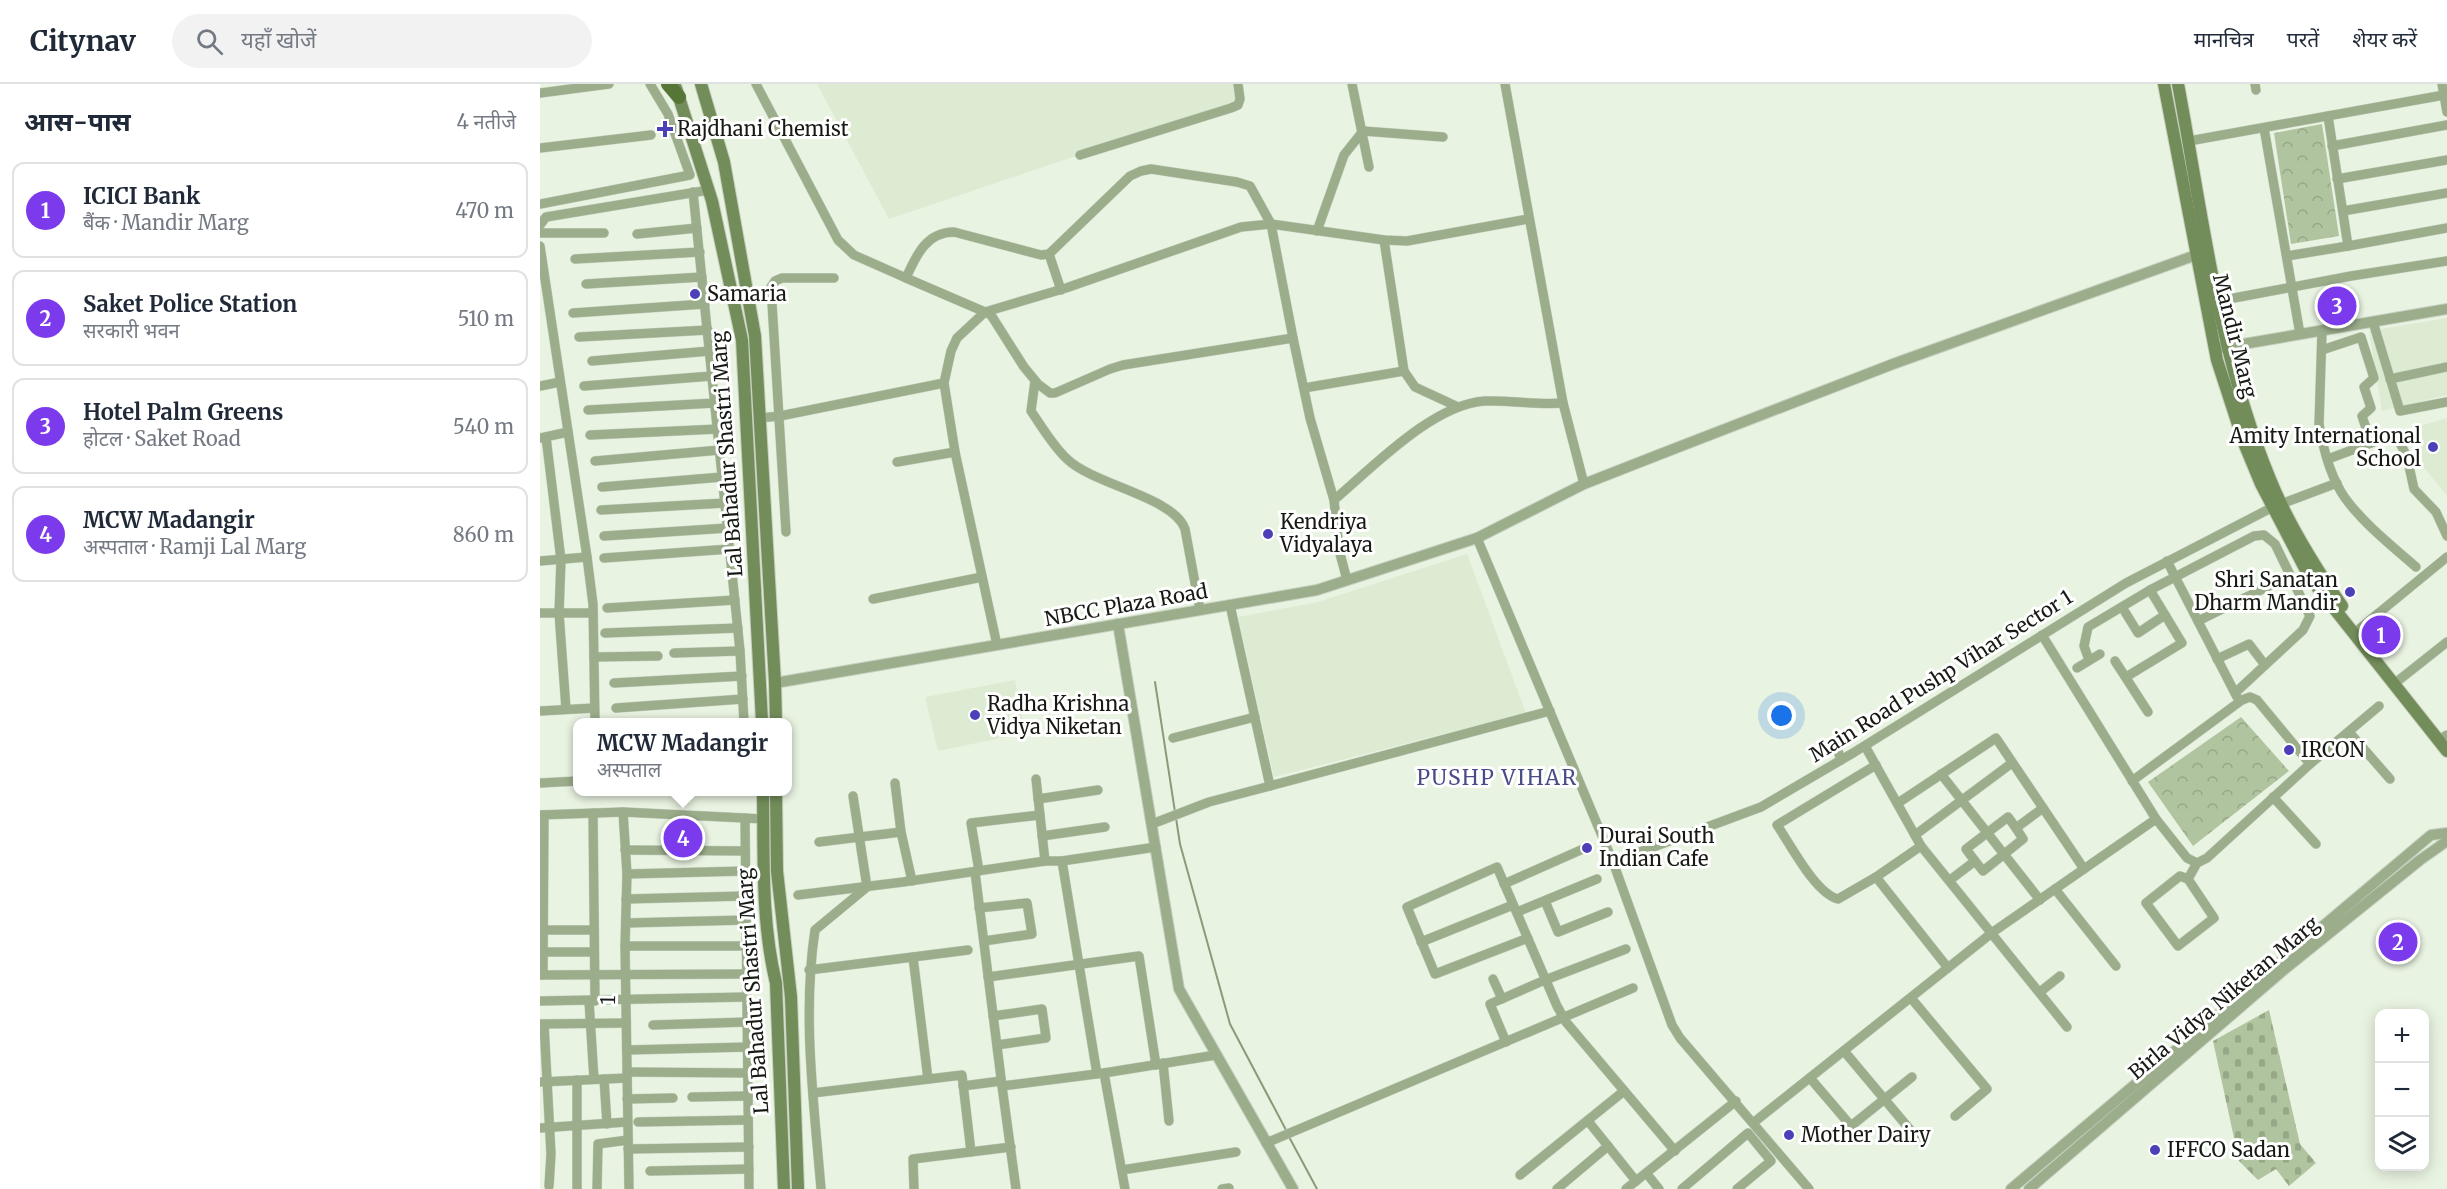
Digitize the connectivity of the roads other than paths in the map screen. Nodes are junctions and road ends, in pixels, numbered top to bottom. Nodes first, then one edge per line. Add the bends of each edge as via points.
1 (609, 84) edge
2 (650, 84) edge
3 (668, 84) edge
4 (701, 84) edge
5 (756, 84) edge
6 (1238, 84) edge
7 (1352, 84) edge
8 (1505, 84) edge
9 (2164, 84) edge
10 (2178, 84) edge
11 (2442, 84) edge
12 (677, 91) edge
13 (540, 93) edge
14 (2444, 95) junction
15 (2447, 112) edge
16 (2328, 116) junction
17 (2447, 125) edge
18 (2264, 128) junction
19 (1363, 131) junction
20 (651, 135) dead end
21 (1443, 136) dead end
22 (2189, 141) junction
23 (2332, 146) junction
24 (540, 148) edge
25 (1080, 154) dead end
26 (2447, 160) edge
27 (1369, 167) dead end
28 (2337, 178) junction
29 (709, 190) junction
30 (693, 192) junction
31 (2447, 193) edge
32 (540, 204) edge
33 (2343, 211) junction
34 (1528, 219) junction
35 (1271, 224) junction
36 (540, 225) edge
37 (697, 228) junction
38 (2447, 228) edge
39 (1317, 231) junction
40 (540, 233) edge
41 (604, 233) dead end
42 (637, 234) dead end
43 (1384, 240) junction
44 (540, 246) edge
45 (2348, 246) junction
46 (700, 252) junction
47 (1049, 254) junction
48 (2196, 255) junction
49 (2287, 256) junction
50 (575, 259) dead end
51 (2447, 261) edge
52 (702, 277) junction
53 (834, 278) dead end
54 (906, 278) junction
55 (586, 284) dead end
56 (2292, 287) junction
57 (1061, 290) junction
58 (2218, 301) junction
59 (705, 304) junction
60 (544, 306) edge
61 (2447, 309) edge
62 (985, 312) junction
63 (573, 313) dead end
64 (2373, 322) junction
65 (2355, 325) junction
66 (708, 330) junction
67 (2322, 331) junction
68 (2300, 334) junction
69 (579, 337) dead end
70 (1293, 338) junction
71 (2359, 338) junction
72 (2221, 348) junction
73 (2322, 350) junction
74 (710, 351) junction
75 (592, 361) dead end
76 (2447, 367) edge
77 (1404, 371) junction
78 (712, 376) junction
79 (2390, 379) junction
80 (1035, 381) junction
81 (560, 382) junction
82 (944, 383) junction
83 (540, 386) edge
84 (584, 386) dead end
85 (1304, 388) junction
86 (1563, 402) junction
87 (2447, 402) edge
88 (715, 403) junction
89 (1456, 406) junction
90 (588, 410) dead end
91 (780, 416) junction
92 (760, 418) junction
93 (718, 429) junction
94 (568, 432) junction
95 (590, 435) dead end
96 (543, 438) edge
97 (2371, 443) junction
98 (720, 450) junction
99 (955, 452) junction
100 (2328, 459) junction
101 (595, 460) dead end
102 (897, 462) dead end
103 (723, 477) junction
104 (2337, 483) junction
105 (1584, 484) junction
106 (602, 487) dead end
107 (1334, 500) junction
108 (725, 503) junction
109 (2277, 505) junction
110 (601, 510) dead end
111 (728, 528) junction
112 (786, 532) dead end
113 (604, 536) dead end
114 (2447, 536) edge
115 (1477, 538) junction
116 (730, 549) junction
117 (2447, 557) edge
118 (587, 558) junction
119 (604, 558) dead end
120 (561, 560) junction
121 (540, 561) edge
122 (2167, 561) junction
123 (2416, 567) dead end
124 (2174, 576) junction
125 (982, 577) junction
126 (1347, 580) junction
127 (2273, 584) dead end
128 (2150, 590) junction
129 (873, 599) dead end
130 (735, 600) junction
131 (1230, 604) junction
132 (2122, 607) junction
133 (607, 608) dead end
134 (1200, 610) junction
135 (540, 613) edge
136 (559, 613) junction
137 (593, 613) junction
138 (2165, 615) junction
139 (2198, 621) junction
140 (1118, 624) junction
141 (738, 627) junction
142 (2358, 630) junction
143 (604, 633) dead end
144 (2042, 635) junction
145 (2447, 642) edge
146 (997, 645) junction
147 (740, 651) junction
148 (674, 653) dead end
149 (2100, 654) dead end
150 (658, 656) dead end
151 (594, 657) junction
152 (2217, 658) junction
153 (2089, 660) junction
154 (2115, 661) dead end
155 (2265, 665) junction
156 (2077, 668) dead end
157 (742, 676) junction
158 (2126, 677) junction
159 (2399, 680) junction
160 (614, 683) dead end
161 (775, 683) junction
162 (2237, 697) junction
163 (743, 699) junction
164 (2379, 706) dead end
165 (594, 708) junction
166 (616, 708) dead end
167 (566, 709) junction
168 (540, 711) edge
169 (1550, 711) junction
170 (2148, 712) dead end
171 (1255, 717) junction
172 (595, 718) edge
173 (744, 718) edge
174 (762, 718) edge
175 (776, 718) edge
176 (2349, 732) junction
177 (2446, 737) edge
178 (1173, 738) dead end
179 (1835, 742) dead end
180 (1865, 746) junction
181 (2447, 751) edge
182 (1841, 760) junction
183 (2012, 763) junction
184 (2310, 764) junction
185 (1876, 765) junction
186 (1941, 774) junction
187 (2390, 778) dead end
188 (1036, 779) dead end
189 (573, 781) edge
190 (2132, 781) junction
191 (540, 783) edge
192 (895, 783) dead end
193 (1270, 786) junction
194 (1098, 790) dead end
195 (763, 796) edge
196 (776, 796) edge
197 (853, 796) dead end
198 (2273, 797) junction
199 (1038, 799) junction
200 (1961, 800) junction
201 (1898, 803) junction
202 (2043, 808) junction
203 (623, 812) junction
204 (593, 813) junction
205 (542, 815) edge
206 (1040, 815) junction
207 (745, 818) junction
208 (764, 819) junction
209 (2156, 819) junction
210 (1152, 824) junction
211 (1105, 827) dead end
212 (2016, 828) junction
213 (901, 832) junction
214 (1987, 833) junction
215 (2447, 833) edge
216 (1915, 835) junction
217 (1042, 837) junction
218 (859, 838) junction
219 (819, 842) dead end
220 (2447, 842) edge
221 (2316, 844) dead end
222 (541, 845) edge
223 (1922, 846) junction
224 (1156, 847) junction
225 (1582, 849) dead end
226 (625, 850) junction
227 (745, 851) junction
228 (2004, 854) junction
229 (1045, 861) junction
230 (1062, 861) junction
231 (1975, 861) junction
232 (1613, 862) junction
233 (2197, 863) junction
234 (2084, 869) junction
235 (542, 870) edge
236 (745, 871) junction
237 (977, 872) junction
238 (627, 874) junction
239 (1876, 877) junction
240 (1597, 879) dead end
241 (2188, 879) junction
242 (1950, 880) junction
243 (912, 881) junction
244 (1504, 884) junction
245 (867, 887) junction
246 (2055, 889) junction
247 (798, 895) dead end
248 (746, 896) junction
249 (626, 899) junction
250 (2040, 900) junction
251 (1545, 901) junction
252 (979, 908) junction
253 (1515, 909) junction
254 (1608, 912) dead end
255 (2343, 915) junction
256 (746, 920) junction
257 (626, 923) junction
258 (542, 930) edge
259 (594, 930) junction
260 (1993, 932) junction
261 (1528, 938) junction
262 (984, 941) junction
263 (1421, 942) junction
264 (625, 946) junction
265 (746, 946) junction
266 (1626, 949) dead end
267 (968, 950) dead end
268 (541, 951) edge
269 (594, 951) junction
270 (913, 957) junction
271 (1079, 963) junction
272 (2116, 966) dead end
273 (1948, 968) junction
274 (808, 970) junction
275 (747, 974) junction
276 (541, 975) edge
277 (627, 975) junction
278 (594, 976) junction
279 (2060, 976) dead end
280 (988, 977) junction
281 (1493, 979) dead end
282 (1545, 980) junction
283 (1633, 988) dead end
284 (2040, 992) junction
285 (747, 997) junction
286 (1911, 998) junction
287 (1502, 999) junction
288 (540, 1001) edge
289 (592, 1001) junction
290 (626, 1001) junction
291 (993, 1016) junction
292 (1563, 1018) junction
293 (747, 1022) junction
294 (591, 1023) junction
295 (626, 1023) junction
296 (542, 1024) edge
297 (653, 1025) dead end
298 (2067, 1027) dead end
299 (1506, 1042) junction
300 (997, 1045) junction
301 (748, 1047) junction
302 (627, 1050) junction
303 (1844, 1051) junction
304 (1215, 1055) junction
305 (1160, 1064) junction
306 (748, 1073) junction
307 (1101, 1073) junction
308 (627, 1075) junction
309 (2152, 1075) junction
310 (1912, 1077) dead end
311 (1810, 1078) junction
312 (604, 1079) junction
313 (928, 1079) junction
314 (577, 1080) junction
315 (594, 1080) junction
316 (544, 1082) edge
317 (1002, 1084) junction
318 (963, 1086) junction
319 (1624, 1091) junction
320 (813, 1093) junction
321 (748, 1096) junction
322 (692, 1097) dead end
323 (673, 1098) dead end
324 (627, 1099) junction
325 (1884, 1099) junction
326 (1736, 1101) junction
327 (544, 1106) edge
328 (1955, 1116) dead end
329 (748, 1120) junction
330 (1169, 1121) dead end
331 (1588, 1121) junction
332 (627, 1122) junction
333 (638, 1122) dead end
334 (1754, 1123) junction
335 (608, 1124) junction
336 (578, 1125) junction
337 (544, 1127) edge
338 (1266, 1143) junction
339 (628, 1144) junction
340 (1922, 1144) dead end
341 (1608, 1146) junction
342 (749, 1147) junction
343 (1011, 1147) junction
344 (1675, 1151) junction
345 (971, 1152) junction
346 (1236, 1152) dead end
347 (540, 1154) edge
348 (551, 1154) junction
349 (783, 1164) junction
350 (797, 1164) junction
351 (749, 1169) junction
352 (1122, 1170) junction
353 (650, 1171) dead end
354 (1647, 1173) junction
355 (1520, 1175) dead end
356 (1636, 1181) junction
357 (546, 1186) edge
358 (577, 1189) edge
359 (597, 1189) edge
360 (628, 1189) edge
361 (749, 1189) edge
362 (784, 1189) edge
363 (798, 1189) edge
364 (821, 1189) edge
365 (914, 1189) edge
366 (1016, 1189) edge
367 (1125, 1189) edge
368 (1293, 1189) edge
369 (1557, 1189) edge
370 (1626, 1189) edge
371 (1659, 1189) edge
372 (1683, 1189) edge
373 (1737, 1189) edge
374 (1809, 1189) edge
375 (2011, 1189) edge
376 (2029, 1189) edge

1 - 13 street
2 - 32 street via 668,114 690,175
3 - 12 main road
4 - 92 main road, Lal Bahadur Shastri Marg via 724,162 755,336
5 - 54 street via 838,240 854,255
6 - 25 street via 1238,105
7 - 19 street
8 - 34 street
9 - 48 main road, Mandir Marg
10 - 22 main road, Mandir Marg
11 - 14 street
12 - 29 main road, Lal Bahadur Shastri Marg
14 - 15 street
14 - 16 street
16 - 18 street
16 - 23 street
17 - 23 street
18 - 22 street
18 - 49 street
19 - 21 street
19 - 27 street
19 - 39 street via 1344,155
20 - 24 street
22 - 58 main road, Mandir Marg
23 - 28 street
26 - 28 street
28 - 33 street
29 - 30 street
29 - 174 main road, Lal Bahadur Shastri Marg via 742,340
30 - 36 street via 546,217
30 - 37 street
31 - 33 street
33 - 45 street
34 - 43 street via 1424,239
34 - 86 street
35 - 39 street
35 - 47 street via 1250,186 1151,169 1130,176
35 - 57 street via 1241,227
35 - 70 street
37 - 42 street
37 - 46 street
38 - 45 street
39 - 43 street
40 - 41 street
43 - 77 street
44 - 60 street
45 - 49 street
46 - 50 street
46 - 52 street
47 - 54 street via 943,232 920,248
47 - 57 street
48 - 72 main road, Mandir Marg
48 - 105 street, NBCC Plaza Road via 1893,364
49 - 56 street
51 - 56 street
52 - 55 street
52 - 59 street
53 - 91 street via 782,278 771,287
54 - 62 street
56 - 58 street
56 - 68 street
57 - 62 street
58 - 72 main road, Mandir Marg
59 - 63 street
59 - 66 street
60 - 81 street
61 - 64 street
62 - 80 street via 991,315
62 - 82 street via 957,338
64 - 65 street
64 - 79 street
65 - 67 street
65 - 71 street
66 - 69 street
66 - 74 street
67 - 68 street
67 - 73 street
68 - 72 street
70 - 80 street via 1123,365 1055,393
70 - 85 street
71 - 73 street
71 - 97 street via 2374,378 2365,384 2371,408 2362,416
72 - 109 main road, Mandir Marg via 2244,443
73 - 100 street via 2319,424
74 - 75 street
74 - 78 street
76 - 79 street
77 - 85 street
77 - 89 street via 1415,387
78 - 84 street
78 - 88 street
79 - 87 street via 2400,411
80 - 134 street via 1030,411 1067,460 1180,518
81 - 83 street
81 - 94 street
82 - 91 street
82 - 99 street
85 - 107 street
86 - 89 street via 1484,401
86 - 105 street
88 - 90 street
88 - 93 street
89 - 107 street via 1419,428
91 - 92 street
91 - 112 street
92 - 161 main road, Lal Bahadur Shastri Marg
93 - 95 street
93 - 98 street
94 - 96 street
94 - 118 street
96 - 120 street
97 - 100 street
97 - 114 street via 2394,436 2400,440 2414,489 2436,512
98 - 101 street
98 - 103 street
99 - 102 street
99 - 125 street
100 - 104 street
103 - 106 street
103 - 108 street
104 - 109 street, Main Road Pushp Vihar Sector 1
104 - 123 street via 2347,501
105 - 115 street, NBCC Plaza Road
107 - 126 street
108 - 110 street
108 - 111 street
109 - 122 street, Main Road Pushp Vihar Sector 1
109 - 142 main road, Mandir Marg
109 - 181 main road, Mandir Marg via 2310,578
111 - 113 street
111 - 116 street
115 - 126 street, NBCC Plaza Road
115 - 169 street
116 - 119 street
116 - 130 street
117 - 142 street
118 - 120 street
118 - 137 street
120 - 121 street
120 - 136 street
122 - 124 street
122 - 144 street, Main Road Pushp Vihar Sector 1
124 - 128 street
124 - 139 street
124 - 155 street via 2254,536 2270,538 2310,616 2303,630
125 - 129 street
125 - 146 street
126 - 131 street, NBCC Plaza Road via 1317,590
127 - 139 street
128 - 132 street
128 - 138 street
130 - 133 street
130 - 141 street
131 - 134 street, NBCC Plaza Road
131 - 171 street
132 - 138 street via 2139,633
132 - 153 street via 2088,627 2084,646
134 - 140 street, NBCC Plaza Road
135 - 136 street
136 - 137 street
136 - 167 street
137 - 151 street
138 - 158 street via 2182,643
139 - 152 street
140 - 146 street, NBCC Plaza Road
140 - 210 street
141 - 143 street
141 - 147 street
142 - 159 main road, Mandir Marg
144 - 180 street, Main Road Pushp Vihar Sector 1
144 - 190 street
145 - 159 street
146 - 161 street, NBCC Plaza Road
147 - 148 street
147 - 157 street
149 - 153 street
150 - 151 street
151 - 165 street
152 - 155 street via 2249,644
152 - 162 street
153 - 156 street
154 - 158 street
155 - 162 street
157 - 160 street
157 - 163 street
158 - 170 street
159 - 177 main road, Mandir Marg
161 - 175 main road, Lal Bahadur Shastri Marg
162 - 184 street via 2257,700
162 - 190 street
163 - 166 street
163 - 173 street
164 - 176 street
165 - 167 street
165 - 172 street
167 - 168 street
169 - 193 street
169 - 232 street
171 - 178 street
171 - 193 street
176 - 184 street
176 - 187 street
179 - 182 street
180 - 182 street, Main Road Pushp Vihar Sector 1
180 - 185 street
182 - 232 street, Main Road Pushp Vihar Sector 1 via 1761,807
183 - 186 street via 1995,738
183 - 200 street
183 - 202 street
184 - 198 street
185 - 201 street
185 - 239 street via 1777,825 1829,897 1838,899
186 - 200 street
186 - 201 street
188 - 199 street
189 - 191 street
190 - 209 street
192 - 213 street
193 - 210 street via 1209,802
194 - 199 street
195 - 208 main road, Lal Bahadur Shastri Marg
196 - 350 main road, Lal Bahadur Shastri Marg via 777,871 791,997
197 - 218 street
198 - 221 street
198 - 233 street
199 - 206 street
200 - 214 street
200 - 216 street
201 - 216 street
202 - 212 street
202 - 234 street
203 - 204 street
203 - 207 street
203 - 226 street, 1
204 - 205 street
204 - 259 street
205 - 222 street
206 - 217 street
206 - 237 street via 971,823
207 - 208 street
207 - 227 street
208 - 349 main road, Lal Bahadur Shastri Marg via 766,919 776,983
209 - 233 street via 2187,858
209 - 234 street
210 - 224 street
211 - 217 street
212 - 214 street via 2008,817
212 - 228 street via 2023,839
213 - 218 street
213 - 243 street
214 - 228 street
214 - 231 street via 1966,849
215 - 255 street via 2431,835
216 - 223 street
217 - 229 street
218 - 219 street
218 - 245 street
220 - 255 street, Birla Vidya Niketan Marg
222 - 235 street
223 - 239 street
223 - 242 street
224 - 230 street
224 - 304 street via 1179,989
225 - 244 street
226 - 227 street
226 - 238 street, 1
227 - 236 street
228 - 231 street via 1983,871
228 - 250 street
229 - 230 street
229 - 237 street
230 - 271 street
231 - 242 street
232 - 326 street via 1672,1025
233 - 241 street
234 - 246 street
235 - 258 street
236 - 238 street
236 - 248 street
237 - 243 street
237 - 252 street
238 - 249 street, 1
239 - 273 street
240 - 251 street
241 - 241 street via 2180,876 2146,903 2178,946 2214,918
242 - 260 street
243 - 245 street
244 - 253 street
244 - 263 street via 1497,867 1407,907
245 - 247 street
245 - 274 street via 815,930
246 - 250 street
246 - 272 street
248 - 249 street
248 - 256 street
249 - 257 street, 1
250 - 260 street
251 - 253 street
251 - 254 street via 1558,932
252 - 262 street
252 - 262 street via 1027,903 1032,934
253 - 261 street
253 - 263 street
255 - 309 street
256 - 257 street
256 - 265 street
257 - 264 street, 1
258 - 259 street
258 - 268 street
259 - 269 street
260 - 273 street
260 - 284 street
261 - 263 street via 1435,974
261 - 282 street
262 - 280 street
264 - 265 street
264 - 277 street, 1
265 - 275 street
266 - 282 street
267 - 270 street
268 - 269 street
268 - 276 street
269 - 278 street
270 - 274 street
270 - 313 street
271 - 280 street
271 - 305 street via 1139,956
271 - 307 street
273 - 286 street
274 - 320 street
275 - 277 street
275 - 285 street
276 - 278 street
277 - 278 street
277 - 290 street, 1
278 - 289 street
279 - 284 street
280 - 291 street
281 - 287 street
282 - 287 street
282 - 292 street
283 - 292 street
284 - 298 street
285 - 290 street
285 - 293 street
286 - 303 street
286 - 328 street via 1987,1089
287 - 299 street via 1490,1004
288 - 289 street
289 - 290 street
289 - 294 street
290 - 295 street, 1
291 - 300 street
291 - 300 street via 1042,1009 1046,1038
292 - 299 street
292 - 319 street
293 - 297 street
293 - 301 street
294 - 295 street
294 - 296 street
294 - 315 street
295 - 302 street, 1
296 - 316 street
299 - 338 street
300 - 317 street
301 - 302 street
301 - 306 street
302 - 308 street, 1
303 - 311 street
303 - 325 street
304 - 305 street
304 - 338 street
305 - 307 street
305 - 330 street
306 - 308 street
306 - 321 street
307 - 317 street
307 - 352 street
308 - 312 street
308 - 324 street, 1
309 - 375 street
309 - 376 street, Birla Vidya Niketan Marg
310 - 325 street
311 - 325 street via 1851,1126
311 - 334 street
312 - 315 street
312 - 335 street
313 - 318 street via 962,1075
313 - 320 street
314 - 315 street
314 - 316 street
314 - 336 street
316 - 327 street
317 - 318 street
317 - 343 street
318 - 345 street
319 - 331 street
319 - 344 street
320 - 364 street
321 - 322 street
321 - 329 street
323 - 324 street
324 - 332 street, 1
325 - 340 street
326 - 334 street
326 - 344 street
327 - 337 street
329 - 333 street
329 - 342 street
331 - 341 street
331 - 355 street
332 - 335 street
332 - 339 street, 1
334 - 374 street
335 - 336 street
336 - 337 street
336 - 358 street
337 - 348 street
338 - 368 street
339 - 342 street
339 - 359 street via 598,1144
339 - 360 street, 1
341 - 356 street
341 - 369 street
342 - 351 street
343 - 345 street
343 - 366 street
344 - 354 street
345 - 365 street via 913,1159
346 - 352 street
347 - 348 street
348 - 357 street
349 - 350 main road
349 - 362 main road, Lal Bahadur Shastri Marg
350 - 363 main road, Lal Bahadur Shastri Marg
351 - 353 street
351 - 361 street
352 - 367 street
354 - 356 street
354 - 371 street
356 - 370 street
372 - 373 street via 1748,1133 1771,1161

